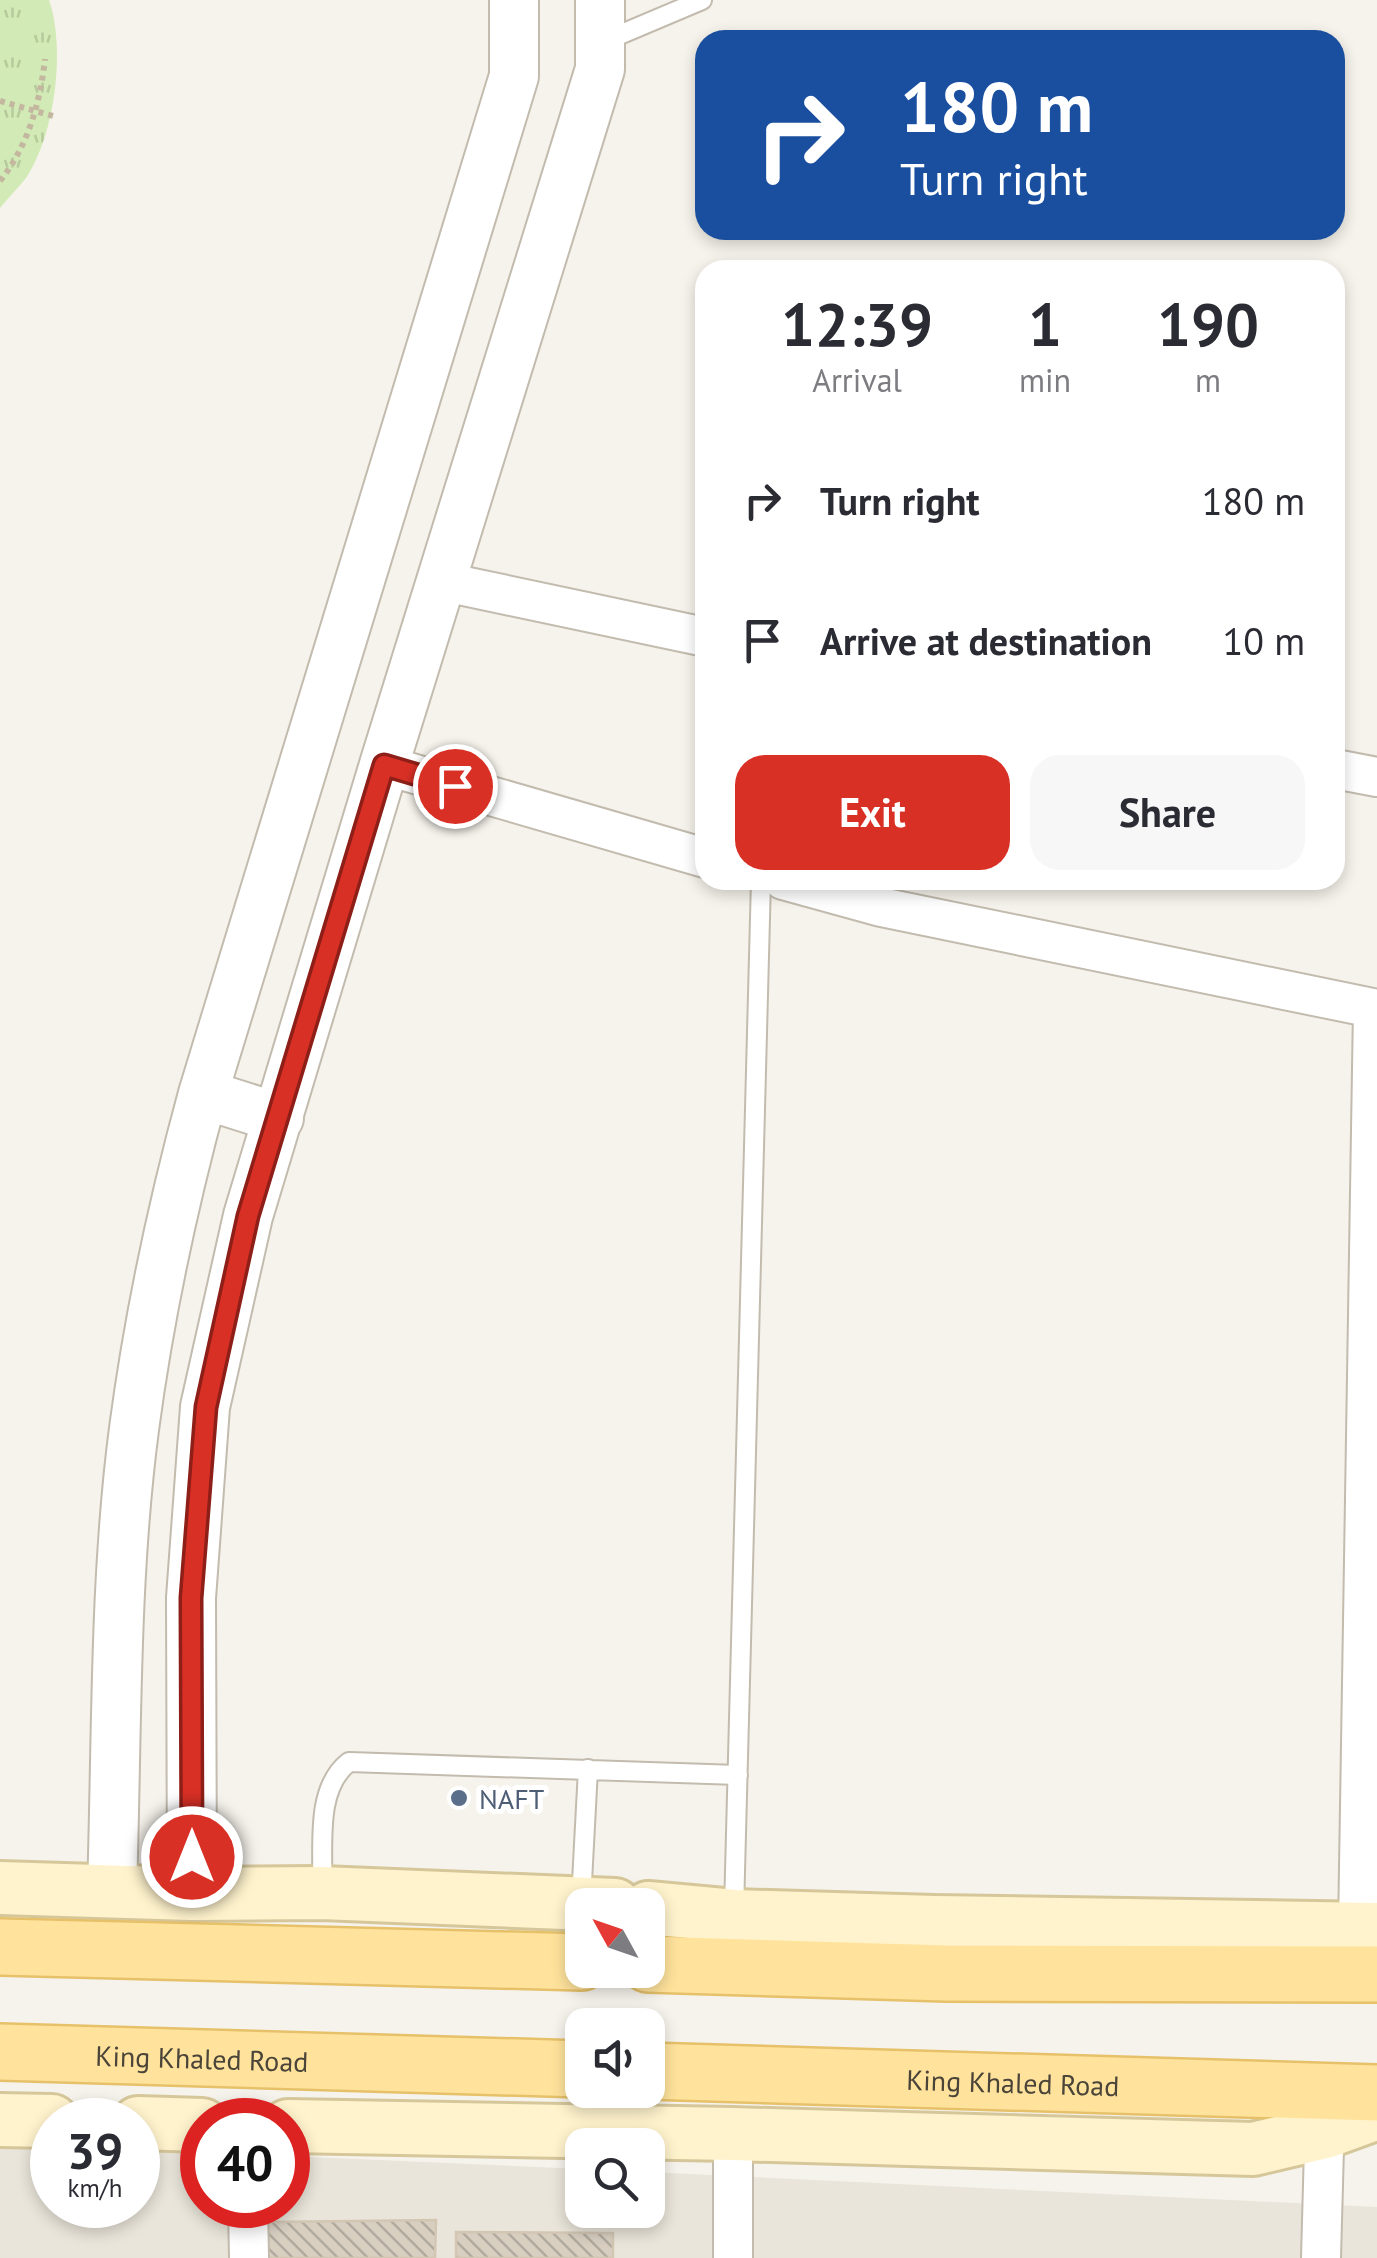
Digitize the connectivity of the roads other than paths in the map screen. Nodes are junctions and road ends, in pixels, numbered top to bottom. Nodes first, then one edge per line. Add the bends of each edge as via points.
1 (514, 0) edge
2 (702, 0) edge
3 (600, 22) edge
4 (440, 581) junction
5 (695, 635) edge
6 (384, 765) junction
7 (1345, 771) edge
8 (1377, 777) edge
9 (695, 855) edge
10 (761, 890) edge
11 (819, 890) edge
12 (1375, 1009) edge
13 (203, 1094) junction
14 (279, 1118) junction
15 (588, 1769) junction
16 (738, 1776) junction
17 (0, 1888) edge
18 (597, 1888) edge
19 (112, 1891) junction
20 (322, 1892) junction
21 (192, 1894) junction
22 (565, 1902) edge
23 (665, 1910) edge
24 (734, 1916) junction
25 (1371, 1944) edge
26 (0, 1947) edge
27 (565, 1962) edge
28 (665, 1965) edge
29 (0, 2052) edge
30 (565, 2069) edge
31 (665, 2072) edge
32 (1343, 2106) edge
33 (1377, 2113) edge
34 (0, 2120) edge
35 (30, 2121) edge
36 (310, 2126) edge
37 (733, 2134) junction
38 (248, 2228) edge
39 (249, 2258) edge
40 (733, 2258) edge
41 (1321, 2258) edge

1 - 13 street via 514,76
2 - 3 lane
3 - 4 street via 600,69
4 - 5 street
4 - 6 street
6 - 9 street
6 - 14 street
7 - 8 street
10 - 16 lane
11 - 12 street
12 - 25 street
13 - 14 street
13 - 19 street via 177,1192 134,1429
14 - 21 street via 248,1216 206,1407 191,1598
15 - 16 lane
15 - 18 lane
15 - 20 lane via 350,1762 336,1772 326,1794
16 - 24 lane
17 - 19 main road
19 - 21 main road
20 - 21 main road
20 - 22 main road
23 - 24 main road
24 - 25 main road
25 - 28 main road via 946,1973
26 - 27 main road
29 - 30 main road, King Khaled Road
31 - 32 main road, King Khaled Road
32 - 33 main road
32 - 37 main road via 1252,2149
32 - 41 street
34 - 35 main road
36 - 37 main road
37 - 40 street
38 - 39 street

